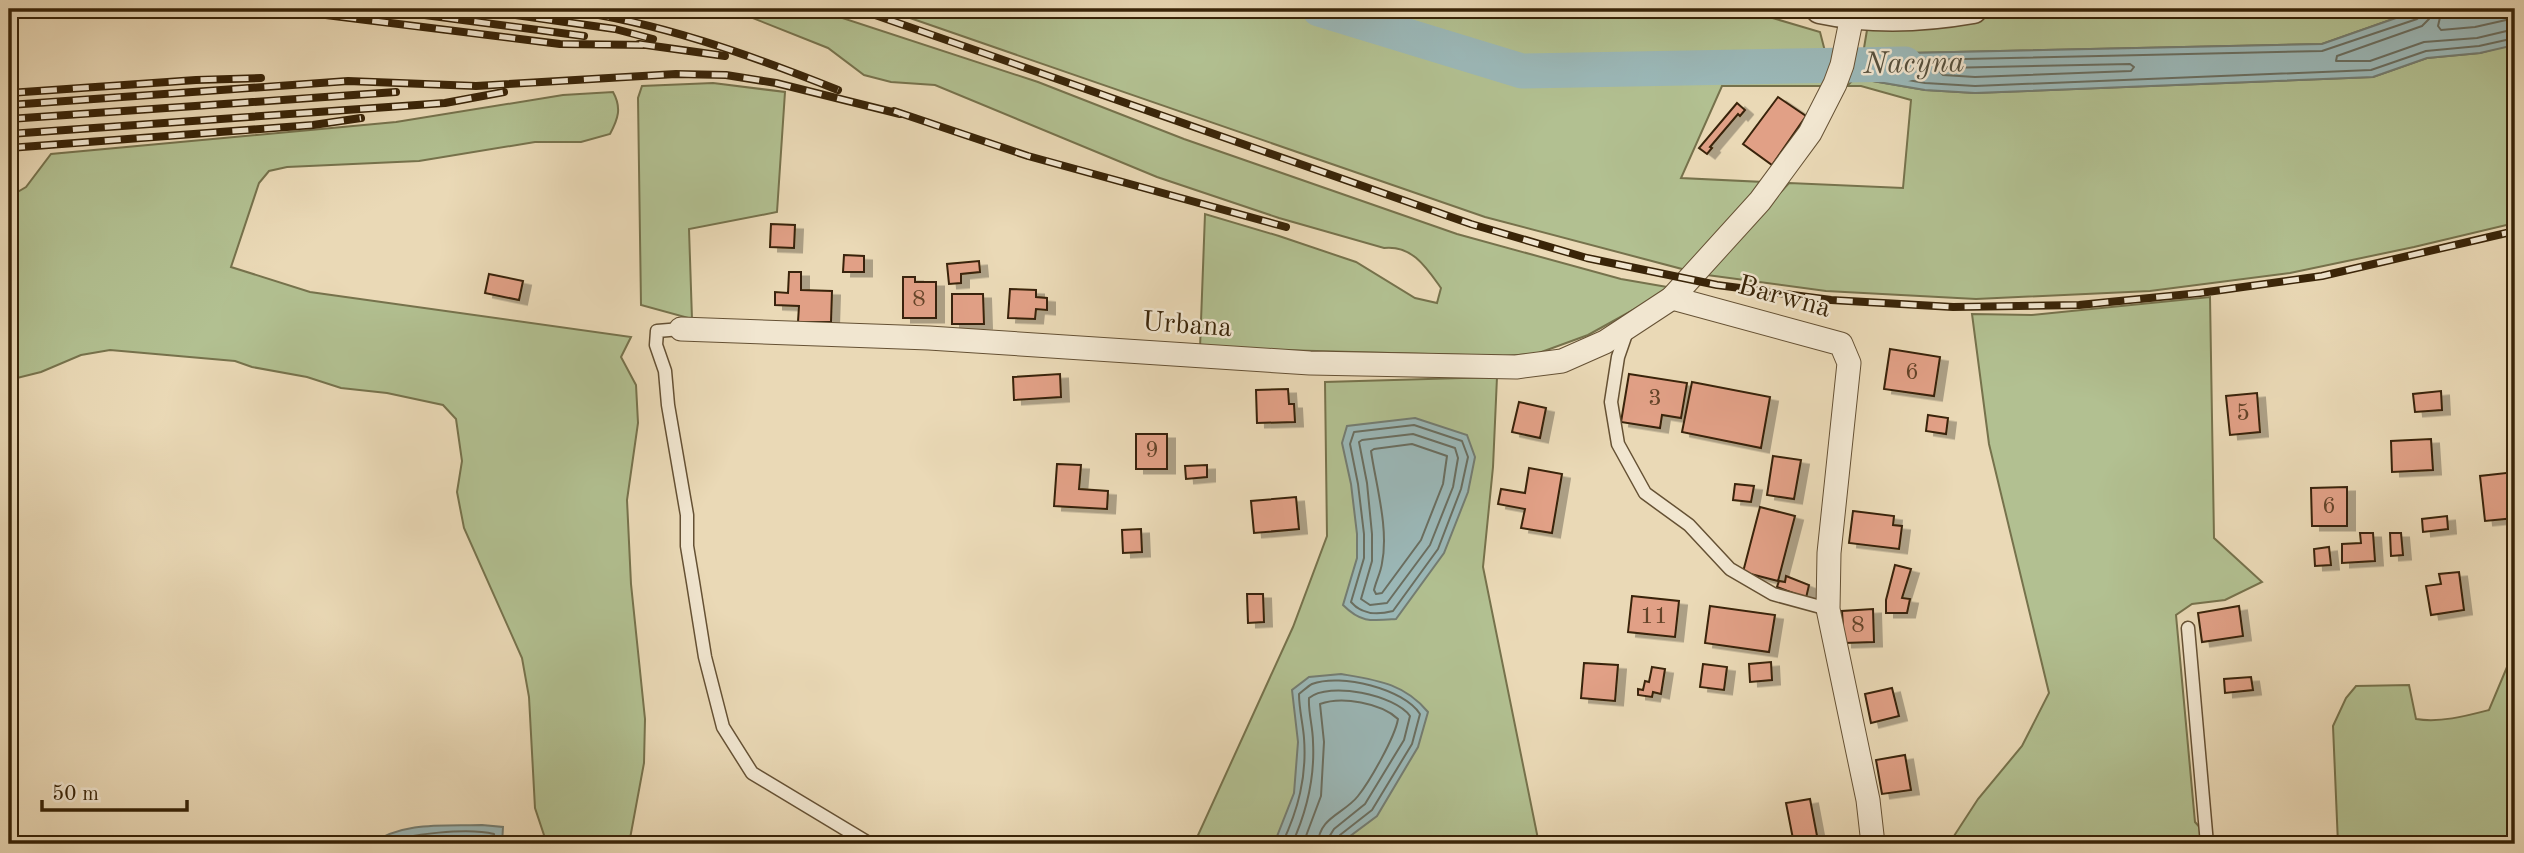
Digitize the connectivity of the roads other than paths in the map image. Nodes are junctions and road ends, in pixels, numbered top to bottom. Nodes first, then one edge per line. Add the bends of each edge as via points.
1 (1820, 9) edge
2 (1973, 9) edge
3 (1852, 16) junction
4 (1672, 298) junction
5 (1628, 327) junction
6 (681, 330) joint
7 (1828, 609) junction
8 (2188, 628) dead end
9 (870, 844) edge
10 (1873, 844) edge
11 (2207, 844) edge

1 - 3 street
2 - 3 street via 1904,17
3 - 4 street, Barwna via 1835,84 1810,133 1760,201
4 - 5 street, Urbana
4 - 7 street, Barwna via 1841,344 1849,363 1829,553
5 - 6 street, Urbana via 1562,361 1516,367 1310,363 929,338
5 - 7 lane via 1611,402 1618,444 1645,493 1689,525 1730,569 1773,594
6 - 9 lane via 657,331 656,345 665,371 705,657 723,727 752,773
7 - 10 street, Barwna
8 - 11 lane

